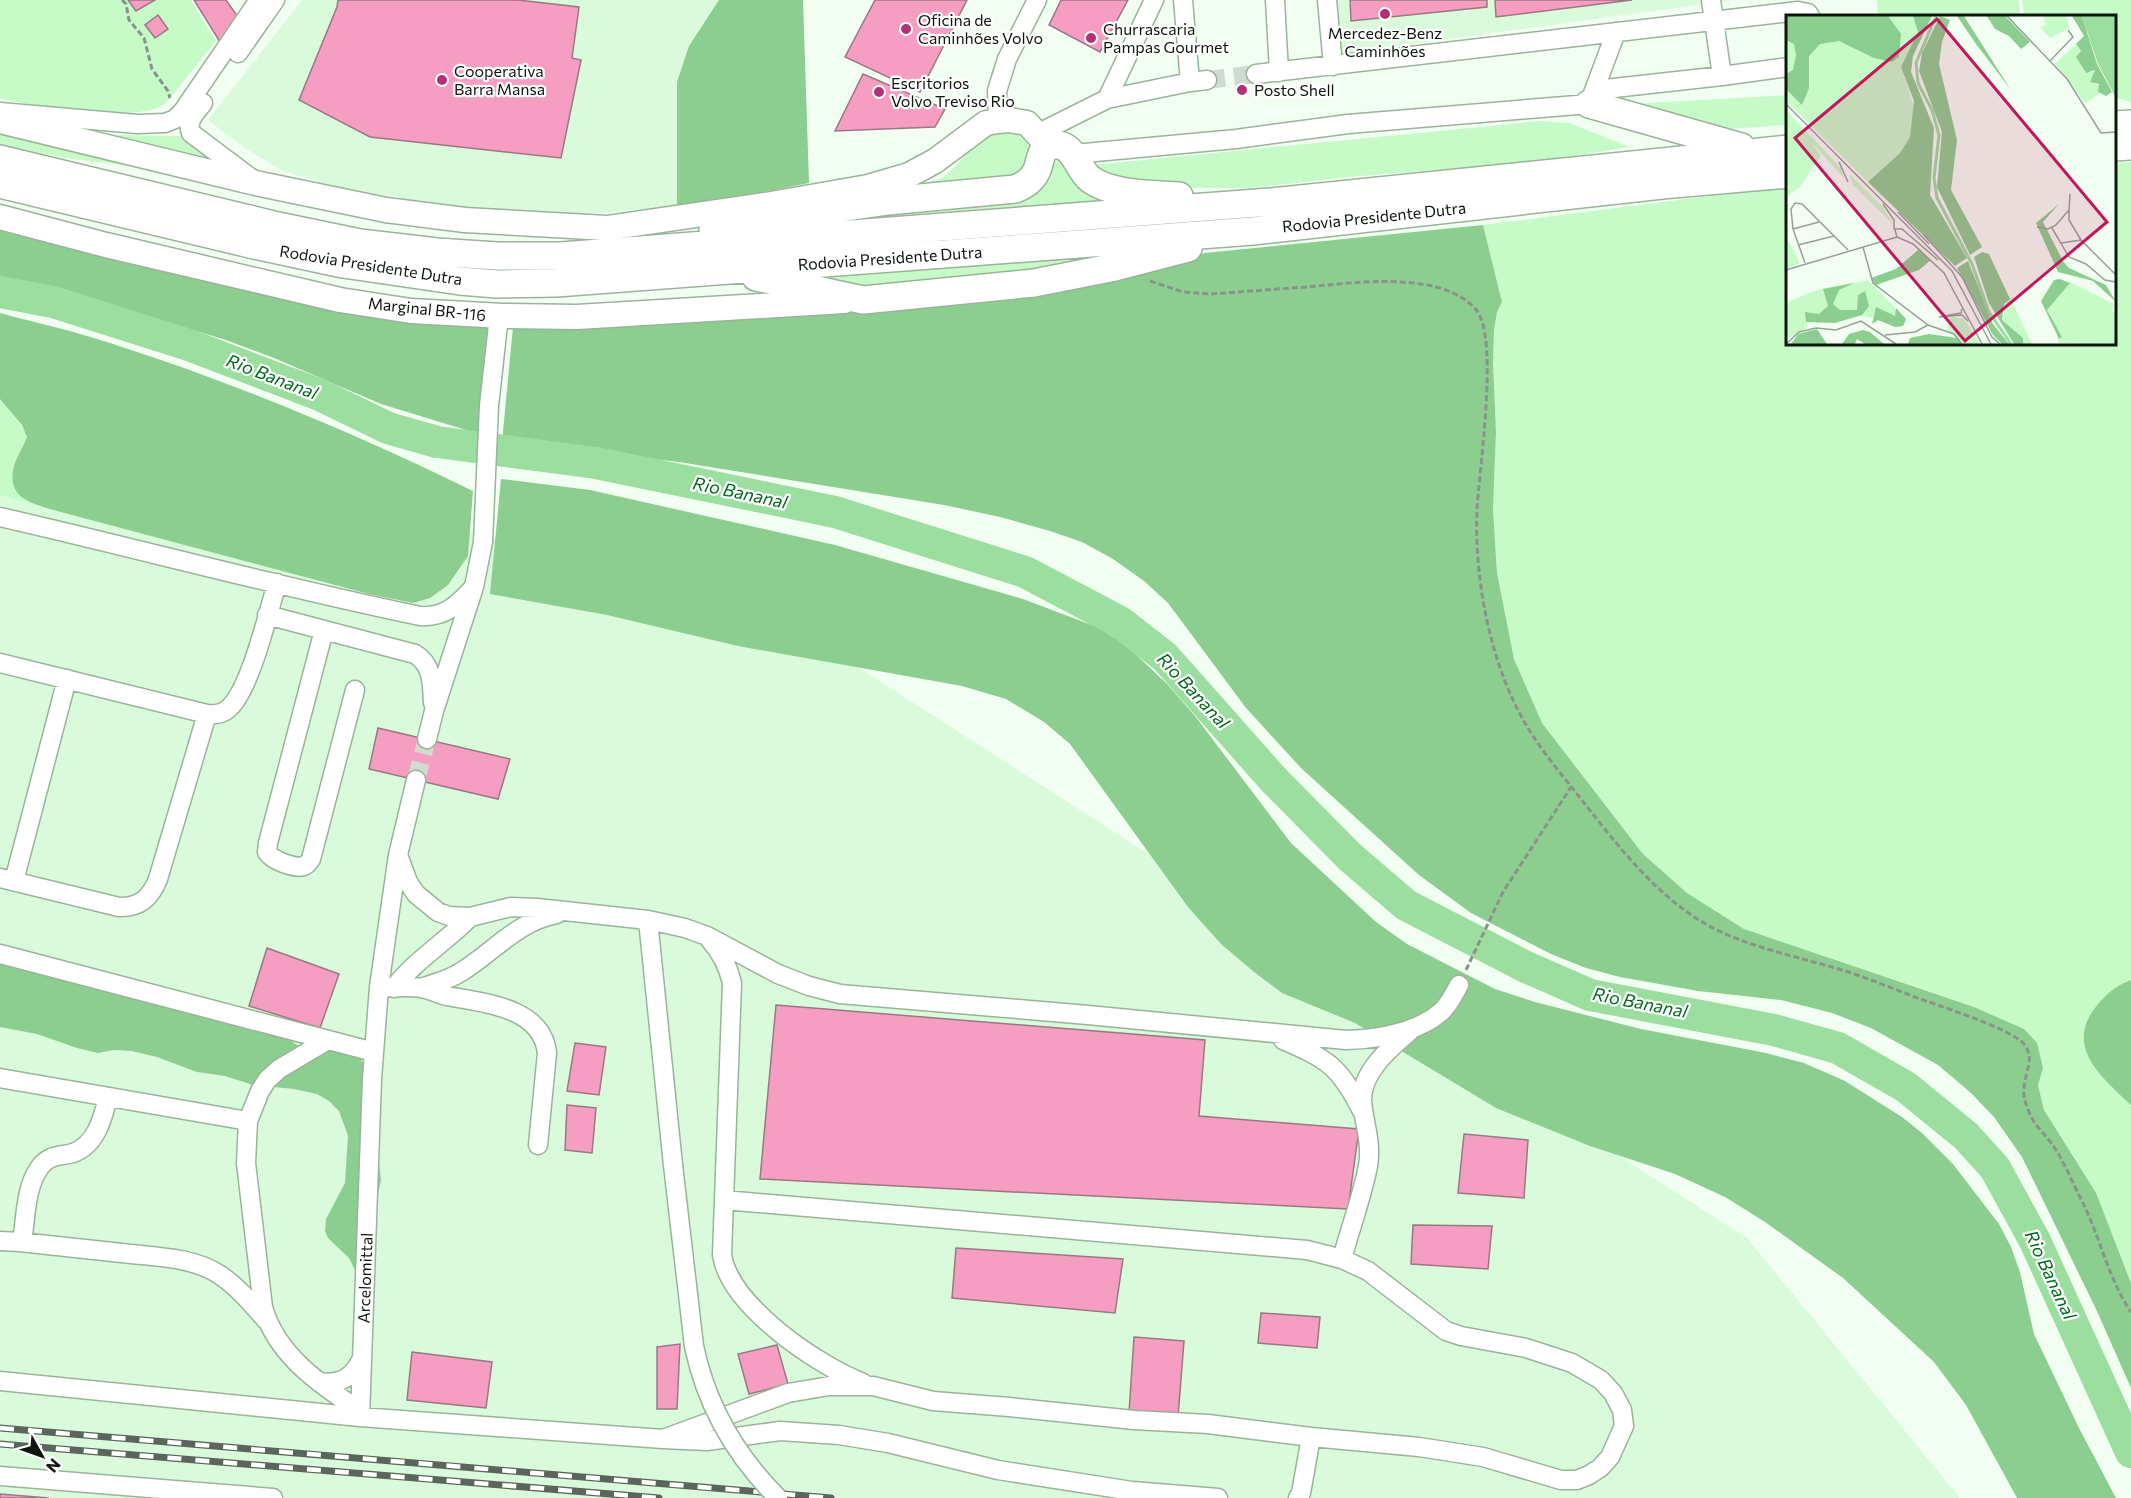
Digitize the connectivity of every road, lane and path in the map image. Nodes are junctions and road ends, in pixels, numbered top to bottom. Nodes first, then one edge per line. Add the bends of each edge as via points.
1 (122, 0) edge
2 (259, 0) edge
3 (275, 0) edge
4 (1038, 0) edge
5 (1154, 0) edge
6 (1183, 0) edge
7 (1275, 0) edge
8 (1327, 0) edge
9 (1711, 0) edge
10 (1809, 15) edge
11 (1713, 20) junction
12 (1616, 32) junction
13 (1333, 66) junction
14 (1786, 67) edge
15 (1279, 72) junction
16 (1256, 74) tunnel mouth
17 (1722, 76) junction
18 (1593, 97) junction
19 (1107, 99) junction
20 (0, 112) edge
21 (181, 114) junction
22 (0, 121) edge
23 (998, 121) junction
24 (2131, 124) edge
25 (2116, 125) edge
26 (1043, 140) junction
27 (2131, 146) edge
28 (2116, 147) edge
29 (1786, 149) edge
30 (1754, 151) junction
31 (1074, 154) junction
32 (0, 159) edge
33 (1786, 174) edge
34 (0, 184) edge
35 (260, 184) junction
36 (1270, 202) junction
37 (0, 217) edge
38 (1253, 231) junction
39 (639, 250) junction
40 (1115, 267) junction
41 (726, 270) junction
42 (863, 300) junction
43 (501, 316) junction
44 (0, 517) edge
45 (277, 583) junction
46 (474, 587) junction
47 (267, 615) junction
48 (324, 630) junction
49 (0, 663) edge
50 (67, 679) junction
51 (355, 690) dead end
52 (434, 711) junction
53 (207, 714) junction
54 (427, 740) tunnel mouth
55 (416, 780) tunnel mouth
56 (1571, 787) junction
57 (398, 855) junction
58 (7, 879) edge
59 (569, 911) junction
60 (470, 917) junction
61 (648, 920) junction
62 (707, 936) junction
63 (0, 954) edge
64 (1459, 985) joint
65 (386, 988) junction
66 (421, 988) junction
67 (1414, 1028) junction
68 (1267, 1034) junction
69 (328, 1040) junction
70 (374, 1052) junction
71 (0, 1078) edge
72 (108, 1097) junction
73 (1365, 1118) junction
74 (248, 1121) junction
75 (537, 1145) dead end
76 (724, 1200) junction
77 (0, 1241) edge
78 (22, 1242) junction
79 (1342, 1259) junction
80 (2131, 1312) edge
81 (267, 1321) junction
82 (362, 1356) junction
83 (0, 1381) edge
84 (318, 1382) junction
85 (873, 1386) junction
86 (360, 1414) junction
87 (1311, 1437) junction
88 (663, 1439) junction
89 (0, 1476) edge
90 (273, 1498) edge
91 (778, 1498) edge
92 (1218, 1498) edge
93 (1298, 1498) edge

1 - 21 path via 129,20 144,38 152,69 169,94 170,105
2 - 21 street
3 - 35 street via 189,127 192,136
4 - 23 street via 1006,59 997,91
5 - 19 street
6 - 19 street via 1198,81
7 - 15 street
8 - 13 street
9 - 11 street
10 - 11 street via 1802,11
11 - 12 street
11 - 17 street
12 - 13 street
12 - 18 street
13 - 15 street
14 - 17 street
15 - 16 street
17 - 18 street
18 - 30 highway
18 - 31 street
19 - 26 street
20 - 21 street via 137,124 165,123
22 - 35 main road
23 - 26 main road via 1027,123
23 - 35 main road via 986,123 909,175 868,187 607,228 531,225 386,210
24 - 25 highway
26 - 31 highway
26 - 39 highway via 1035,174 1015,189 888,201 765,219
27 - 28 highway
29 - 30 highway, Rodovia Presidente Dutra
30 - 36 highway, Rodovia Presidente Dutra
31 - 36 highway via 1089,178 1113,189
32 - 39 highway, Rodovia Presidente Dutra via 360,243 497,256
33 - 38 highway, Rodovia Presidente Dutra
34 - 41 highway, Rodovia Presidente Dutra via 254,245 414,275 497,284
36 - 39 highway, Rodovia Presidente Dutra
37 - 43 main road, Marginal BR-116 via 340,300 411,311
38 - 40 highway
38 - 41 highway, Rodovia Presidente Dutra
40 - 42 highway via 1034,282
40 - 56 path via 1183,292 1210,294 1379,281 1420,284 1442,289 1475,309 1482,321 1486,352 1486,409 1477,512 1482,599 1508,687 1527,727
41 - 42 highway
42 - 43 main road, Marginal BR-116 via 577,317
43 - 46 street via 489,406 483,542
44 - 45 street
45 - 46 street via 429,617 445,612
45 - 47 street
46 - 52 street
47 - 48 street
47 - 53 street via 239,696 225,711
48 - 51 street via 268,843 267,852 274,860 301,867 311,859
48 - 52 street via 421,658 430,671
49 - 50 street
50 - 53 street
50 - 58 street
52 - 54 street
53 - 58 street via 158,879 144,901 129,908 119,907
55 - 57 street, Arcelomittal
56 - 64 path via 1503,892
56 - 80 path via 1640,868 1675,902 1713,927 1757,945 1854,974 2019,1039 2031,1062 2023,1094 2030,1117 2053,1146 2079,1195 2119,1294
57 - 60 street via 416,894 438,912
57 - 65 street, Arcelomittal
59 - 60 street via 511,907
59 - 61 street
59 - 66 street via 527,923 462,972
60 - 65 street via 450,938
61 - 62 street
61 - 91 street, bridge via 693,1346 699,1371 726,1432
62 - 68 street via 778,974 840,994
62 - 76 street via 720,951 732,983
63 - 69 street
64 - 67 street via 1441,1012
65 - 66 street
65 - 70 street, Arcelomittal
66 - 75 street via 504,1008 525,1017 541,1031 547,1053
67 - 68 street via 1346,1040
67 - 73 street via 1374,1067 1362,1099
68 - 73 street via 1334,1067
69 - 70 street
69 - 74 street via 267,1080
70 - 82 street, Arcelomittal
71 - 72 street
72 - 74 street
72 - 78 street via 99,1128 90,1141 72,1153 48,1158 36,1173 29,1191
73 - 79 street via 1370,1139 1368,1165
74 - 81 street via 246,1163
76 - 79 street via 1307,1250
76 - 85 street via 722,1255 734,1285 779,1332 816,1359
77 - 78 street
78 - 81 street via 205,1267 231,1284
79 - 87 street via 1368,1271 1446,1331 1526,1348 1572,1363 1601,1380 1622,1410 1624,1426 1610,1457 1600,1468 1577,1480 1561,1480 1483,1456
81 - 84 street via 289,1352
82 - 84 street via 345,1380
82 - 86 street, Arcelomittal
83 - 86 street
84 - 86 street
85 - 87 street via 933,1401 1208,1424
85 - 88 street via 829,1386 788,1393
86 - 88 street
87 - 93 street
88 - 92 street via 707,1441 780,1431 839,1435 1009,1472 1132,1491
89 - 90 street

